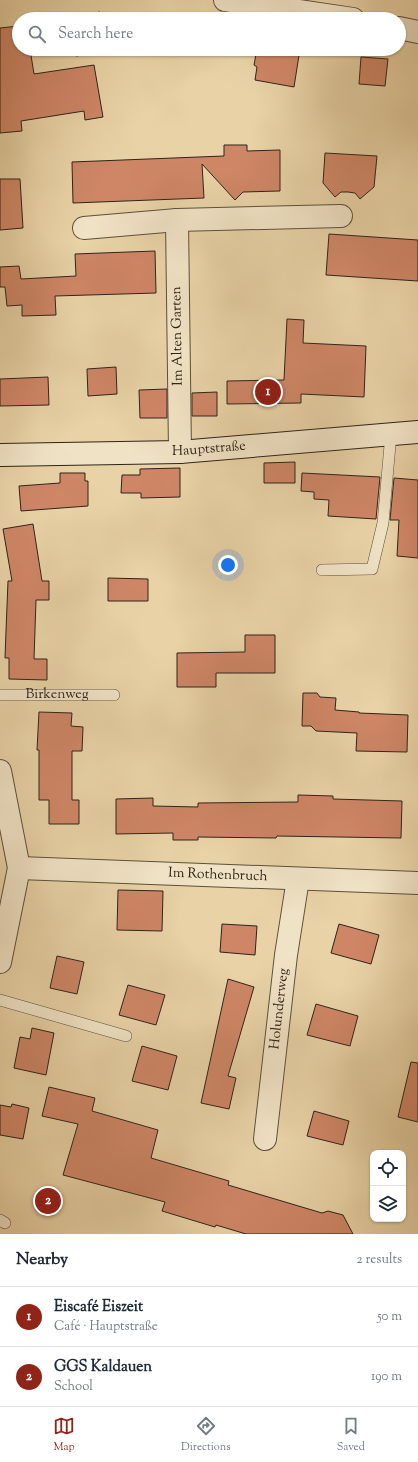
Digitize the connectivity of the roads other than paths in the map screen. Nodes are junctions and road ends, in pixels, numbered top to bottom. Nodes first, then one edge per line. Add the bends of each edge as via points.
1 (225, 0) edge
2 (306, 12) edge
3 (406, 29) edge
4 (418, 32) edge
5 (341, 216) dead end
6 (177, 220) junction
7 (84, 228) dead end
8 (418, 432) edge
9 (391, 434) junction
10 (180, 452) junction
11 (0, 455) edge
12 (322, 570) dead end
13 (0, 695) edge
14 (114, 695) dead end
15 (0, 771) edge
16 (18, 868) junction
17 (298, 879) junction
18 (418, 883) edge
19 (0, 962) edge
20 (0, 1000) edge
21 (126, 1036) dead end
22 (265, 1139) dead end

1 - 2 street
3 - 4 street
5 - 6 street
6 - 7 street
6 - 10 street, Im Alten Garten
8 - 9 street, Hauptstraße
9 - 10 street, Hauptstraße
9 - 12 lane via 383,523 372,569
10 - 11 street, Hauptstraße
13 - 14 lane, Birkenweg
15 - 16 street
16 - 17 street, Im Rothenbruch
16 - 19 street
17 - 18 street, Im Rothenbruch
17 - 22 street, Holunderweg via 286,955
20 - 21 lane

